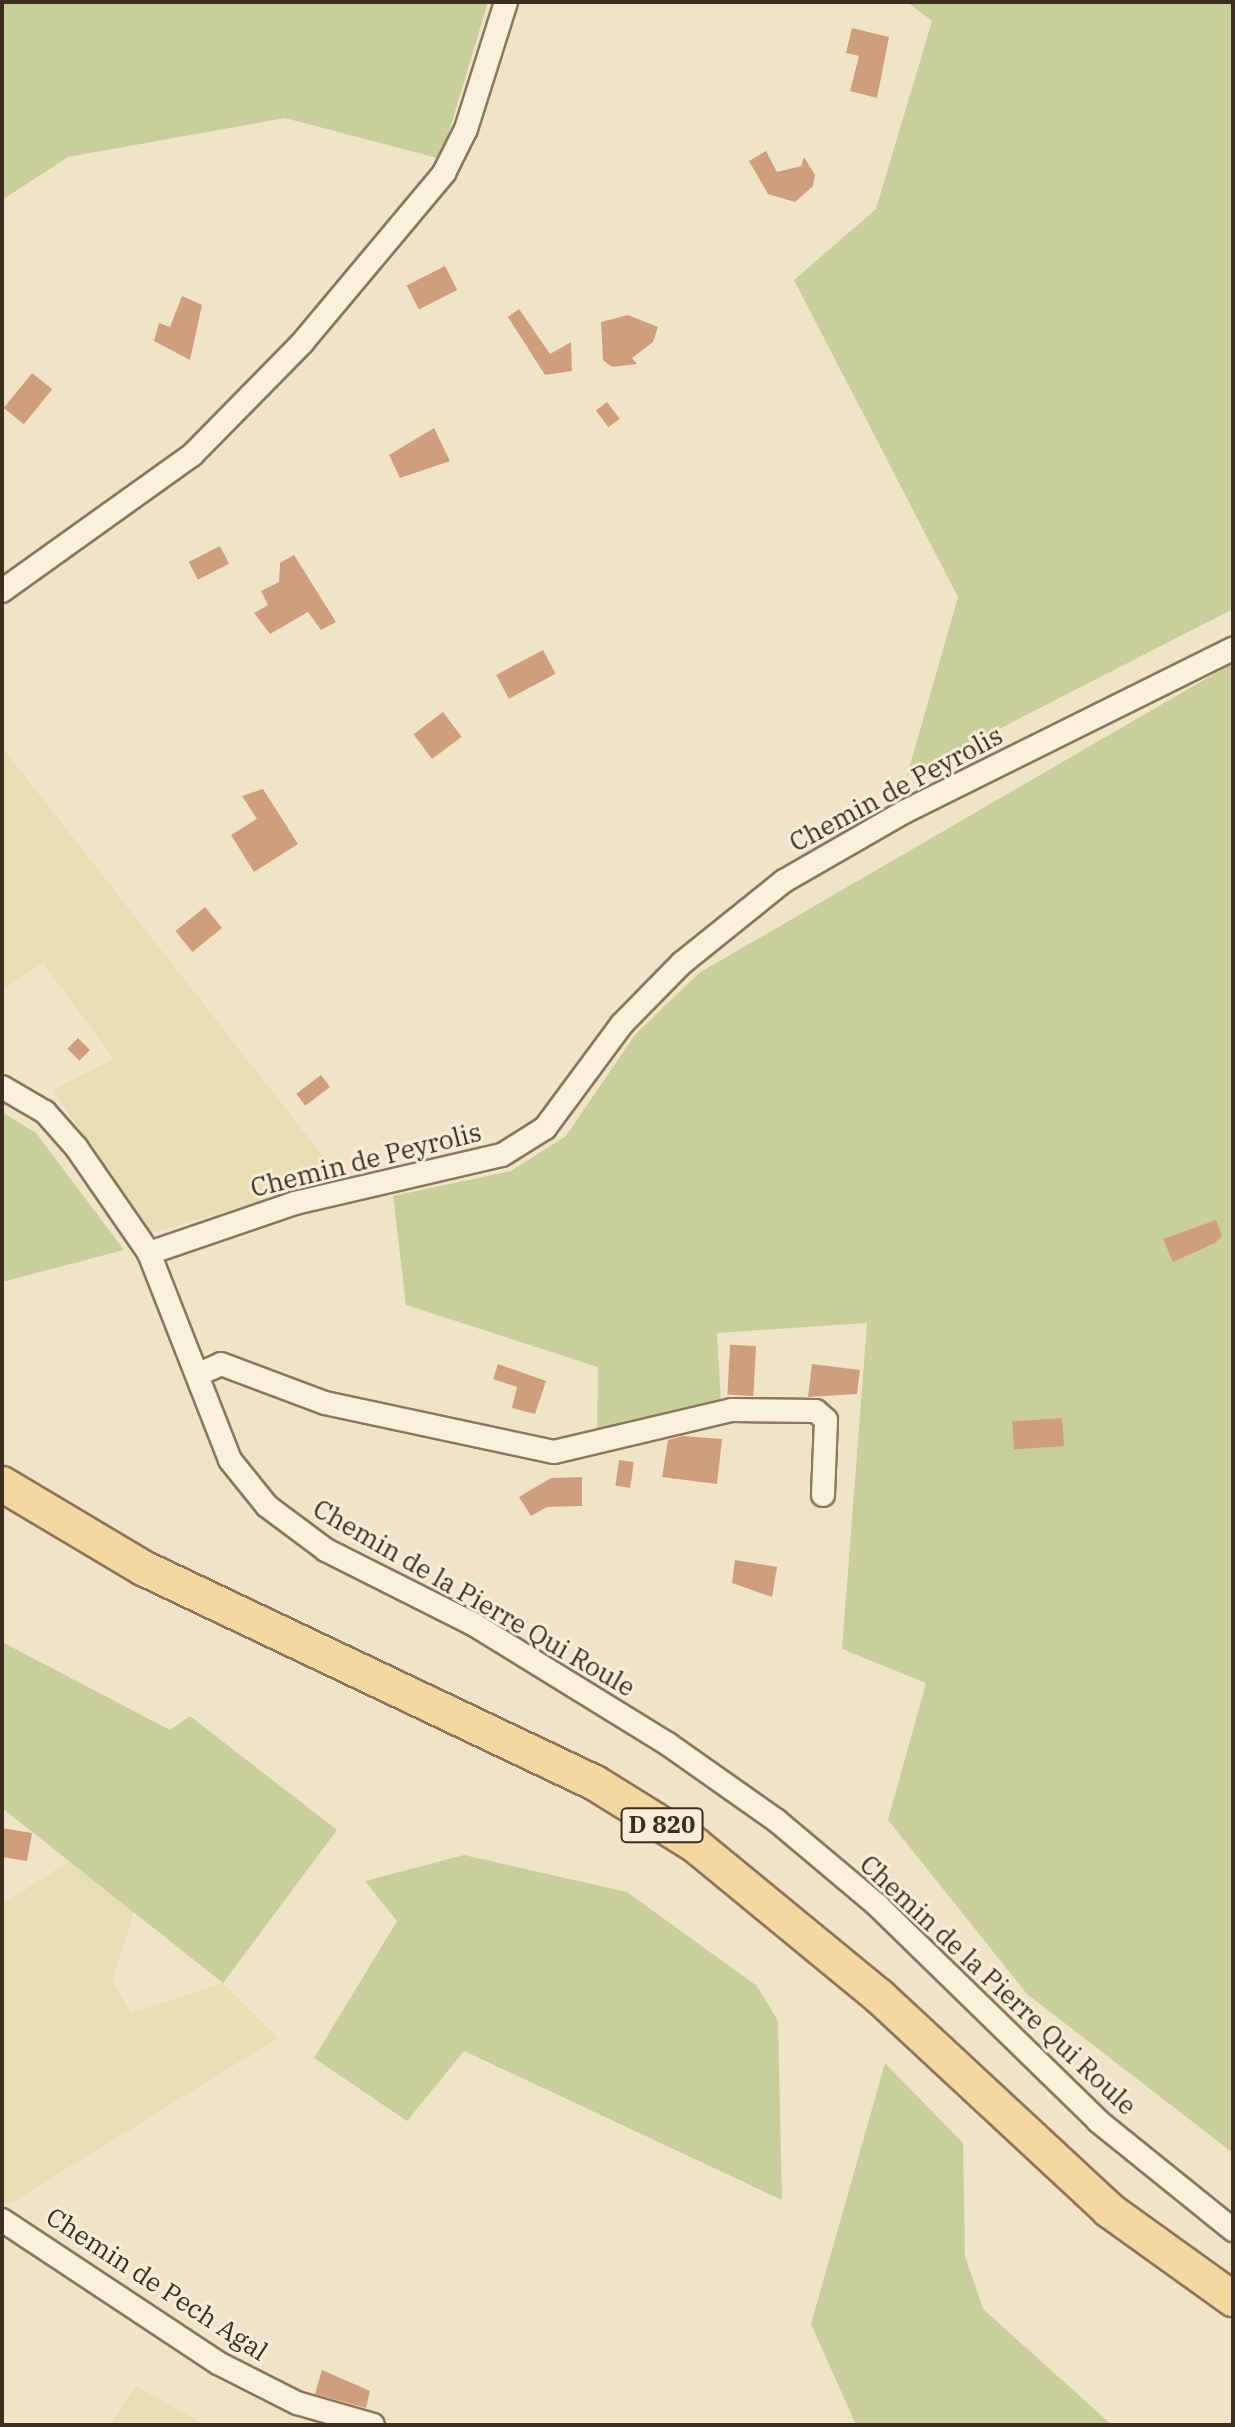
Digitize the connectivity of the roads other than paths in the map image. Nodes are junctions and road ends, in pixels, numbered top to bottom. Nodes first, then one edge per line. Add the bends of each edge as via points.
1 (506, 2) edge
2 (2, 591) edge
3 (1233, 649) edge
4 (2, 1087) edge
5 (149, 1253) junction
6 (199, 1374) junction
7 (2, 1484) edge
8 (823, 1495) dead end
9 (2, 2220) edge
10 (1233, 2230) edge
11 (1233, 2299) edge
12 (373, 2425) edge

1 - 2 street via 466,129 444,173 302,343 192,455
3 - 5 street, Chemin de Peyrolis via 904,812 784,881 682,963 622,1024 545,1128 502,1155 295,1203
4 - 5 street via 45,1112 76,1147
5 - 6 street, Chemin de la Pierre Qui Roule
6 - 8 street via 221,1364 325,1403 554,1452 732,1410 816,1411 826,1420
6 - 10 street, Chemin de la Pierre Qui Roule via 230,1460 267,1506 326,1550 473,1624 668,1744 777,1821 877,1905 1098,2121
7 - 11 main road, D 820 via 143,1568 569,1769 695,1845 867,1985 1109,2210
9 - 12 street, Chemin de Pech Agal via 218,2363 297,2403

